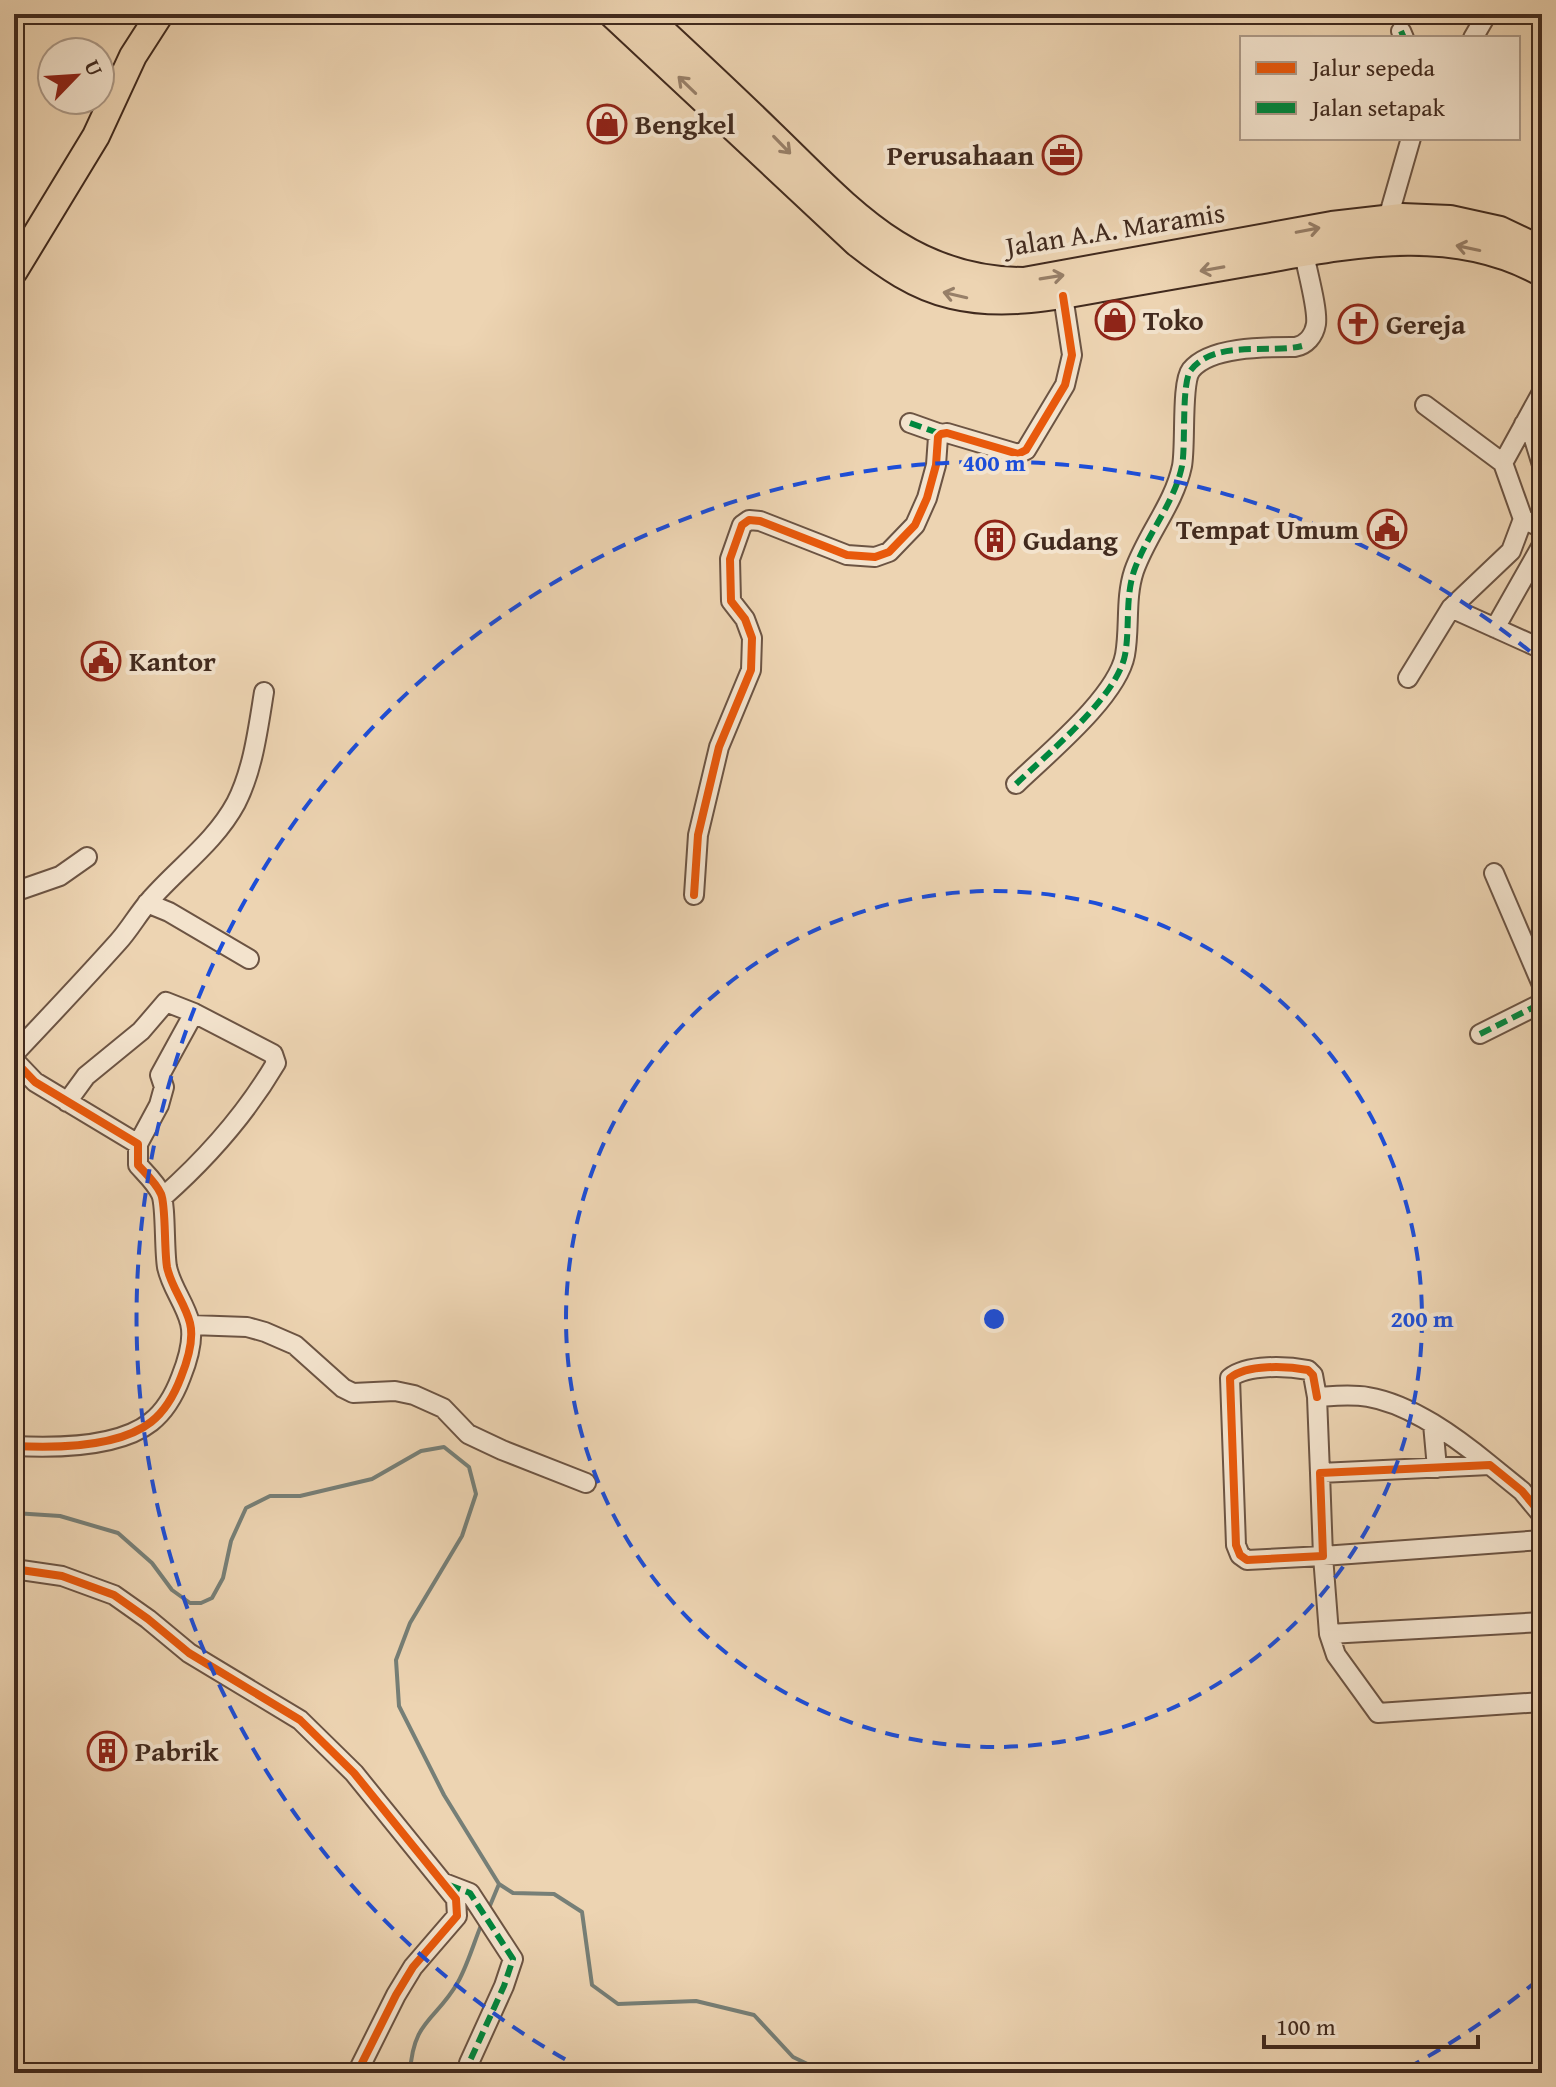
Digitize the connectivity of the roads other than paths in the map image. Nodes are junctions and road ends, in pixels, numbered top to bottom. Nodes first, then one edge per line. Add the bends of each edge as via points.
1 (160, 14) edge
2 (612, 14) edge
3 (644, 14) edge
4 (1487, 14) edge
5 (1474, 36) edge
6 (1410, 140) edge
7 (1388, 218) junction
8 (1542, 250) edge
9 (1304, 253) junction
10 (14, 271) edge
11 (1542, 273) edge
12 (1063, 296) junction
13 (1542, 392) edge
14 (1425, 405) dead end
15 (910, 423) dead end
16 (1524, 424) junction
17 (941, 434) junction
18 (1503, 463) junction
19 (1542, 465) edge
20 (1537, 528) edge
21 (1451, 608) junction
22 (1495, 628) junction
23 (1542, 649) edge
24 (1408, 678) dead end
25 (264, 692) dead end
26 (1016, 784) dead end
27 (87, 857) dead end
28 (1494, 873) dead end
29 (14, 892) edge
30 (694, 895) dead end
31 (147, 903) junction
32 (249, 959) dead end
33 (1542, 985) edge
34 (1542, 1003) edge
35 (194, 1013) junction
36 (1480, 1034) dead end
37 (14, 1057) edge
38 (67, 1102) junction
39 (138, 1144) junction
40 (163, 1197) junction
41 (191, 1325) junction
42 (1317, 1397) junction
43 (1433, 1424) junction
44 (14, 1446) edge
45 (1490, 1465) junction
46 (1437, 1468) junction
47 (1320, 1473) junction
48 (586, 1483) dead end
49 (1542, 1515) edge
50 (1542, 1540) edge
51 (1323, 1556) junction
52 (14, 1569) edge
53 (1542, 1622) edge
54 (1329, 1634) junction
55 (1542, 1702) edge
56 (442, 1881) junction
57 (469, 2063) dead end
58 (357, 2073) edge

1 - 10 highway via 133,56 96,136
12 -> 2 highway via 973,299 929,288 889,267 804,196
3 -> 7 highway, Jalan A.A. Maramis via 839,200 908,253 957,274 1035,280
4 - 5 street
6 - 7 street
7 - 8 highway, Jalan A.A. Maramis via 1450,219 1500,230
11 -> 9 highway via 1485,252 1425,240 1359,243
9 -> 12 highway
9 - 26 street via 1316,324 1311,337 1295,347 1220,353 1190,371 1183,462 1133,572 1121,669 1076,726
12 - 17 street via 1072,355 1065,385 1026,450 1018,454
13 - 16 street
14 - 18 street
15 - 17 street
16 - 18 street
16 - 19 street via 1531,429
17 - 30 street via 927,498 915,525 886,554 847,555 760,521 742,525 730,559 730,588 731,601 751,633 751,670 719,747 698,835
18 - 20 street
20 - 21 street via 1517,539 1505,559
20 - 22 street
21 - 22 street
21 - 24 street
22 - 23 street
25 - 31 street via 245,783 235,805 204,846
27 - 29 street via 60,876
28 - 33 street
31 - 32 street
31 - 37 street
34 - 36 street
35 - 38 street via 166,1002 141,1031 86,1076
35 - 39 street via 160,1075 164,1087 159,1105
35 - 40 street via 273,1054 276,1063 233,1126
37 - 38 street via 35,1082
38 - 39 street
39 - 40 street via 138,1165
40 - 41 street via 167,1266
41 - 44 street via 187,1363 178,1385 149,1424 97,1442
41 - 48 street via 265,1332 295,1345 353,1393 414,1395 443,1408 468,1434
42 - 43 street via 1375,1398
42 - 47 street
42 - 51 street via 1308,1370 1237,1372 1230,1378 1240,1555 1247,1560
43 - 45 street
43 - 46 street
45 - 46 street
45 - 49 street
46 - 47 street
47 - 51 street
50 - 51 street
51 - 54 street
52 - 56 street via 62,1576 114,1595 189,1653 300,1720 354,1773
53 - 54 street
54 - 55 street via 1336,1655 1378,1713
56 - 57 street via 470,1893 513,1959
56 - 58 street via 456,1899 457,1916 413,1967

